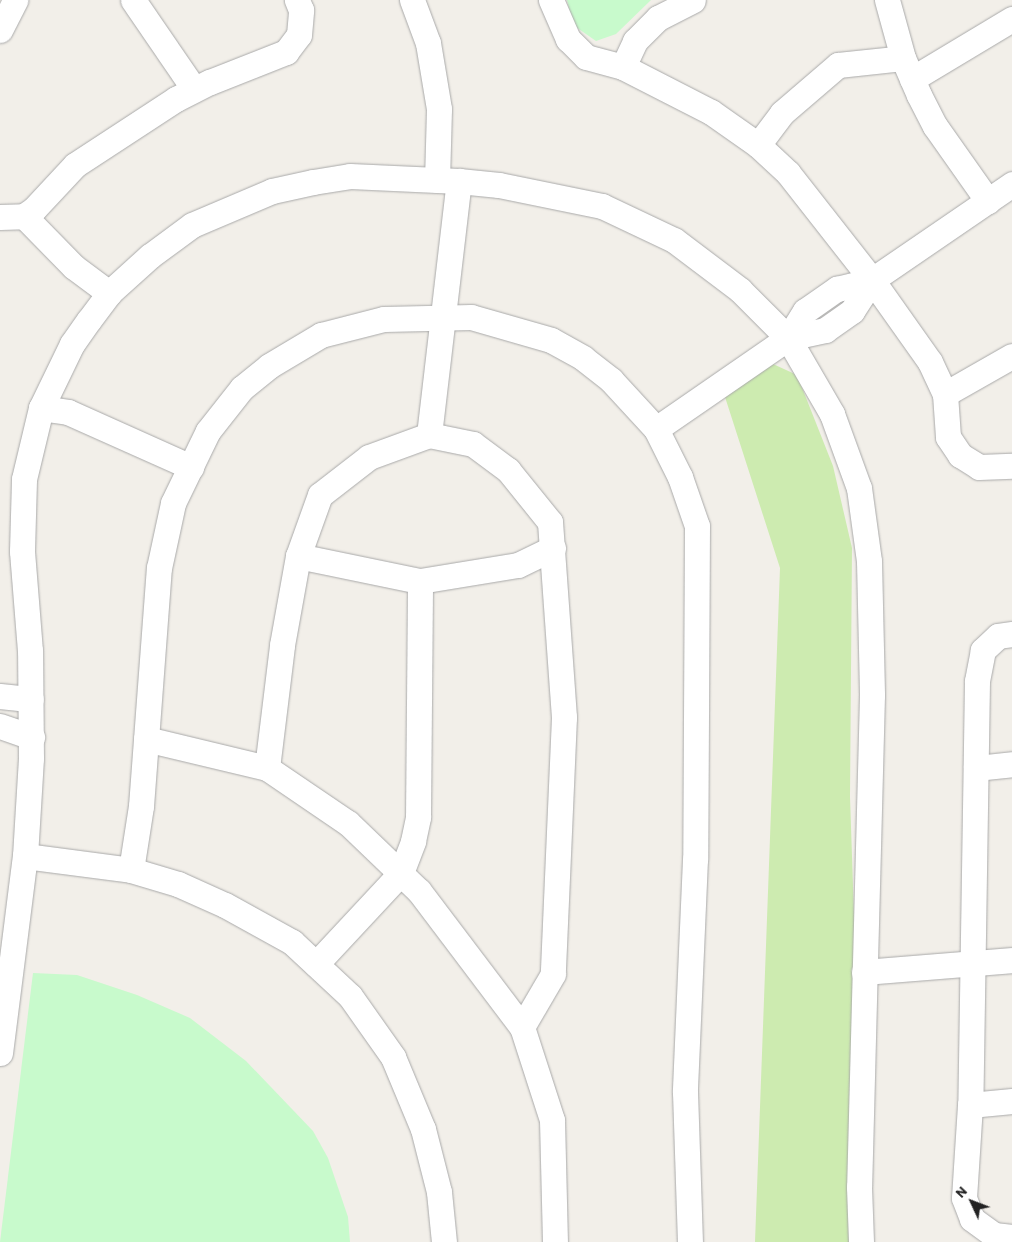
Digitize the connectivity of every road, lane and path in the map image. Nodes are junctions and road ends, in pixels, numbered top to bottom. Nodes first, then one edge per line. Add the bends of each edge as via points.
1 (14, 0) edge
2 (133, 0) edge
3 (297, 0) edge
4 (412, 0) edge
5 (551, 0) edge
6 (693, 0) edge
7 (887, 0) edge
8 (1012, 19) edge
9 (0, 30) edge
10 (623, 67) junction
11 (908, 68) junction
12 (194, 89) junction
13 (758, 145) junction
14 (448, 180) junction
15 (1012, 184) edge
16 (988, 201) junction
17 (12, 216) edge
18 (872, 280) junction
19 (109, 293) junction
20 (444, 315) junction
21 (788, 338) junction
22 (1012, 356) edge
23 (945, 394) junction
24 (41, 408) junction
25 (656, 429) junction
26 (429, 435) junction
27 (1012, 466) edge
28 (191, 467) junction
29 (552, 548) junction
30 (298, 556) junction
31 (420, 581) junction
32 (1012, 634) edge
33 (0, 696) edge
34 (31, 699) junction
35 (0, 726) edge
36 (32, 737) junction
37 (146, 739) junction
38 (1012, 764) edge
39 (267, 768) junction
40 (976, 768) junction
41 (25, 856) junction
42 (131, 870) junction
43 (401, 873) junction
44 (1012, 960) edge
45 (316, 964) junction
46 (972, 964) junction
47 (864, 972) junction
48 (522, 1027) junction
49 (0, 1053) edge
50 (1012, 1101) edge
51 (970, 1105) junction
52 (1012, 1237) edge
53 (444, 1242) edge
54 (556, 1242) edge
55 (690, 1242) edge
56 (861, 1242) edge

1 - 9 street
2 - 12 street
3 - 12 street via 301,10 299,35 286,52
4 - 14 street via 428,44
5 - 10 street via 568,39 586,56
6 - 10 street via 658,18 635,41
7 - 11 street
8 - 11 street
10 - 13 street via 711,112
11 - 13 street via 838,65 782,113
11 - 16 street via 935,126
12 - 17 street via 75,165
13 - 18 street via 788,173
14 - 19 street via 350,176 272,191 192,224
14 - 20 street
14 - 21 street via 499,184 611,210 674,240 740,290
15 - 16 street
16 - 18 street
17 - 19 street
18 - 21 street via 829,294 805,311
18 - 23 street via 930,362
19 - 24 street via 72,344
20 - 25 street via 501,324 551,340 583,358 611,380
20 - 26 street
20 - 28 street via 384,318 322,335 277,362 242,388 208,431
21 - 25 street
21 - 47 street via 832,414 859,488 869,561 872,695
22 - 23 street
23 - 27 street via 948,438 960,455 980,467
24 - 28 street via 68,412
24 - 34 street via 30,444 22,516
25 - 55 street via 680,477 697,526 696,860 685,1092
26 - 29 street via 472,444 508,470 550,522
26 - 30 street via 369,457 320,495
28 - 37 street via 174,503 159,568
29 - 31 street via 518,565
29 - 48 street via 564,718 553,974
30 - 31 street
30 - 39 street via 282,645
31 - 43 street via 418,817
32 - 40 street via 998,636 983,650 977,681
33 - 34 street
34 - 36 street
35 - 36 street
36 - 41 street
37 - 39 street
37 - 42 street via 141,806
38 - 40 street
39 - 43 street via 348,822
40 - 46 street
41 - 42 street
41 - 49 street
42 - 45 street via 178,884 226,905 292,942
43 - 45 street
43 - 48 street via 477,964
44 - 46 street
45 - 53 street via 350,996 393,1057 423,1129 439,1192
46 - 47 street
46 - 51 street
47 - 56 street
48 - 54 street via 552,1120
50 - 51 street
51 - 52 street via 964,1198 972,1219 994,1235

